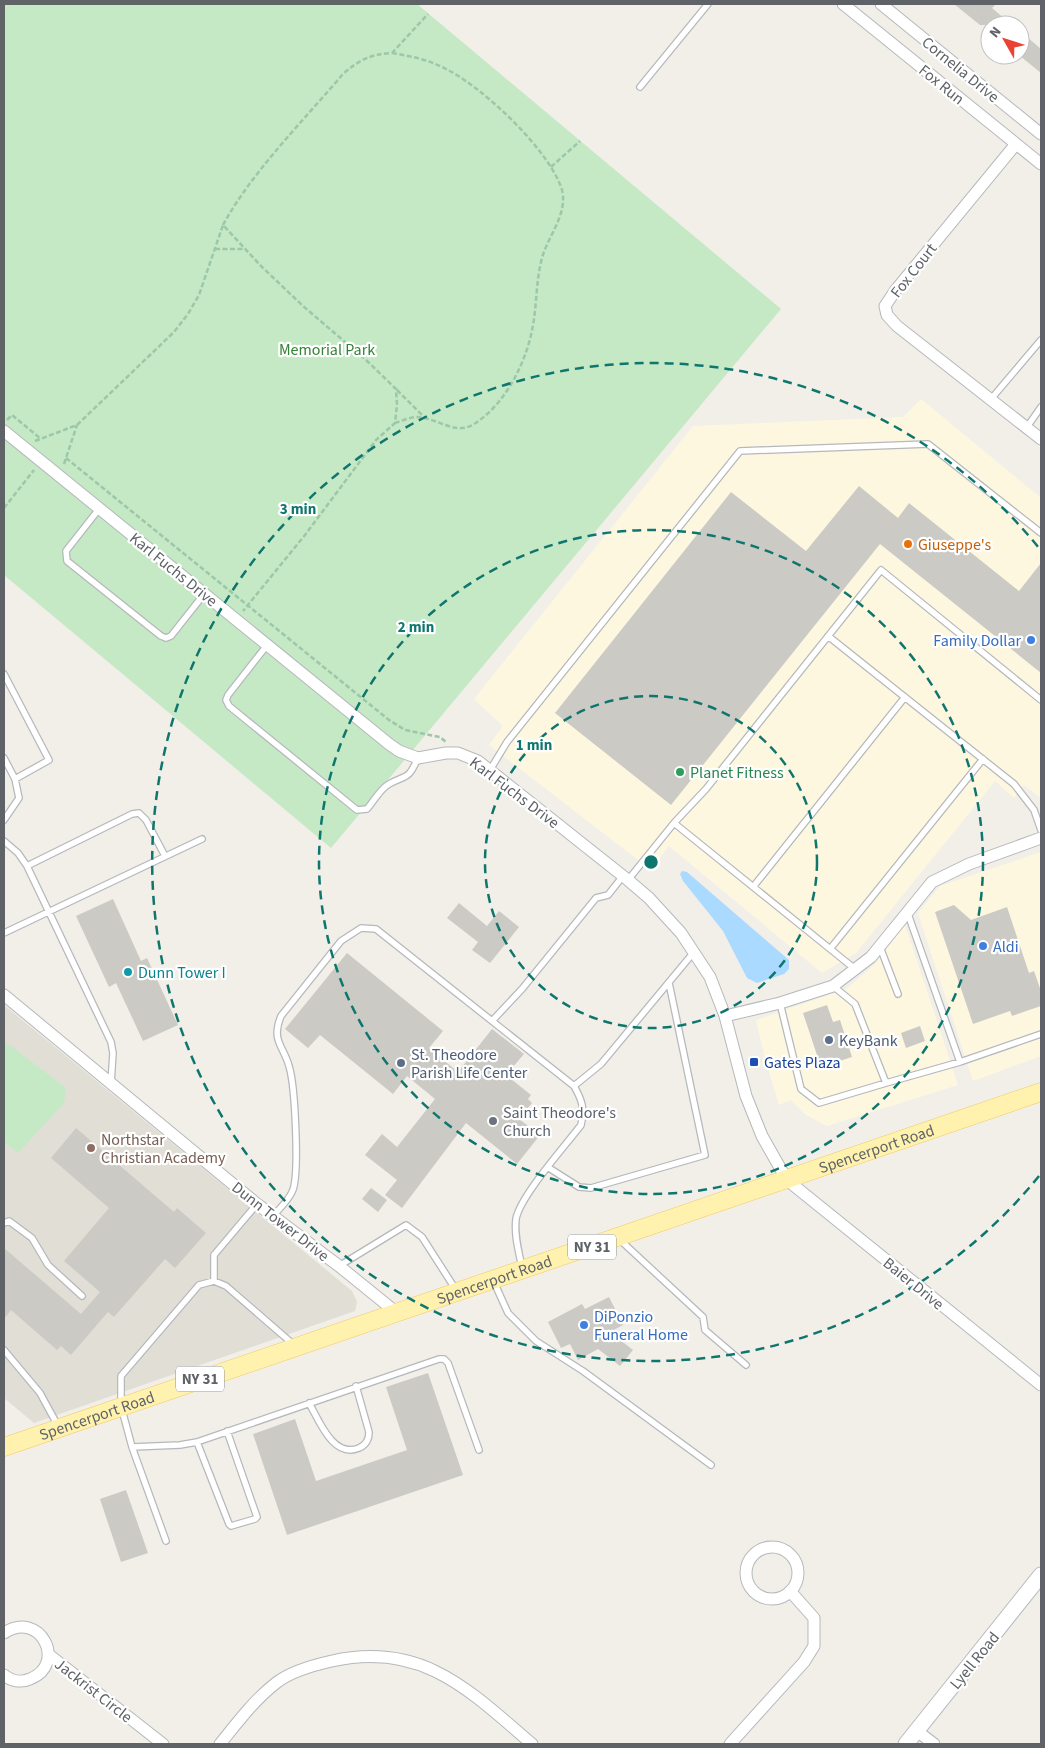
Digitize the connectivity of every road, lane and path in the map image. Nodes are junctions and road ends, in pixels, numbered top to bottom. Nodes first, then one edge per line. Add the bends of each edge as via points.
1 (708, 4) edge
2 (843, 4) edge
3 (881, 4) edge
4 (428, 14) dead end
5 (392, 53) junction
6 (640, 87) dead end
7 (1041, 134) edge
8 (580, 141) dead end
9 (1016, 144) junction
10 (1041, 164) edge
11 (551, 167) junction
12 (223, 225) junction
13 (215, 249) junction
14 (244, 249) junction
15 (1041, 340) edge
16 (396, 389) junction
17 (991, 399) junction
18 (1041, 408) edge
19 (425, 418) junction
20 (395, 423) junction
21 (76, 425) junction
22 (4, 427) edge
23 (1027, 427) junction
24 (41, 439) junction
25 (1041, 439) edge
26 (22, 446) junction
27 (66, 458) junction
28 (35, 468) dead end
29 (63, 468) dead end
30 (4, 508) edge
31 (99, 509) junction
32 (1041, 533) edge
33 (205, 593) junction
34 (249, 604) junction
35 (237, 619) junction
36 (828, 636) junction
37 (268, 644) junction
38 (4, 674) edge
39 (905, 697) junction
40 (1041, 700) edge
41 (446, 753) junction
42 (4, 758) edge
43 (418, 758) junction
44 (983, 759) junction
45 (490, 770) junction
46 (15, 779) junction
47 (4, 820) edge
48 (674, 823) junction
49 (1041, 830) edge
50 (1041, 838) edge
51 (202, 839) dead end
52 (4, 841) edge
53 (165, 856) junction
54 (27, 866) junction
55 (626, 878) junction
56 (753, 887) junction
57 (48, 911) junction
58 (908, 914) junction
59 (4, 933) edge
60 (880, 947) junction
61 (830, 949) junction
62 (694, 952) junction
63 (855, 969) junction
64 (668, 983) junction
65 (833, 986) junction
66 (898, 994) dead end
67 (4, 995) edge
68 (780, 1003) junction
69 (725, 1016) junction
70 (492, 1021) junction
71 (1041, 1034) edge
72 (960, 1062) junction
73 (111, 1083) junction
74 (886, 1083) junction
75 (574, 1086) junction
76 (1041, 1092) edge
77 (549, 1168) junction
78 (786, 1180) junction
79 (257, 1204) junction
80 (273, 1216) junction
81 (4, 1223) edge
82 (618, 1238) junction
83 (339, 1266) junction
84 (523, 1270) junction
85 (493, 1280) junction
86 (214, 1281) junction
87 (457, 1292) junction
88 (82, 1296) dead end
89 (396, 1313) junction
90 (296, 1347) junction
91 (4, 1350) edge
92 (746, 1365) dead end
93 (356, 1386) junction
94 (1041, 1386) edge
95 (309, 1403) junction
96 (121, 1406) junction
97 (59, 1428) junction
98 (227, 1431) junction
99 (197, 1442) junction
100 (4, 1447) edge
101 (132, 1447) junction
102 (478, 1450) dead end
103 (711, 1465) dead end
104 (166, 1542) dead end
105 (1041, 1575) edge
106 (790, 1591) junction
107 (4, 1633) edge
108 (48, 1654) junction
109 (4, 1675) edge
110 (917, 1731) junction
111 (163, 1744) edge
112 (220, 1744) edge
113 (532, 1744) edge
114 (730, 1744) edge
115 (906, 1744) edge
116 (934, 1744) edge

1 - 6 lane
2 - 9 street, Fox Run
3 - 7 street, Cornelia Drive
4 - 5 path
5 - 11 path via 419,57 461,77 522,131
5 - 12 path via 374,54 358,61 343,74 234,204
8 - 11 path
9 - 10 street, Fox Run
9 - 17 street, Fox Court via 885,306 897,326
11 - 19 path via 562,190 563,206 539,268 529,340 510,385 472,425 448,427
12 - 13 path
12 - 14 path
13 - 14 path
13 - 21 path via 199,295 174,332
14 - 16 path
15 - 17 lane
16 - 19 path
16 - 20 path
17 - 23 street, Fox Court
18 - 23 lane
19 - 20 path via 415,417
20 - 34 path via 376,440
21 - 24 path
21 - 27 path
22 - 24 path via 12,415
22 - 26 street, Karl Fuchs Drive
23 - 25 street, Fox Court
24 - 26 path
26 - 31 street, Karl Fuchs Drive
27 - 29 path
27 - 34 path
28 - 30 path
31 - 33 street, Karl Fuchs Drive
31 - 33 lane via 65,556 161,636 171,636
32 - 45 lane via 928,444 740,451 508,742
33 - 35 street, Karl Fuchs Drive
34 - 35 path
34 - 41 path via 389,720 413,733 444,739
35 - 37 street, Karl Fuchs Drive
36 - 39 lane
36 - 40 lane via 881,570
36 - 48 lane via 706,789
37 - 43 street, Karl Fuchs Drive via 389,744
37 - 43 lane via 228,695 229,706 358,810 367,809 388,784 400,781 412,772
38 - 46 lane via 49,760
39 - 44 lane
39 - 56 lane
41 - 43 street, Karl Fuchs Drive
41 - 45 street, Karl Fuchs Drive via 468,756
42 - 46 lane
44 - 49 lane via 1023,794 1034,810
44 - 61 lane
45 - 55 street, Karl Fuchs Drive
46 - 47 lane via 19,798
48 - 55 lane
48 - 56 lane
50 - 58 street via 946,873 932,882
51 - 53 lane
52 - 54 lane
53 - 54 lane via 140,813
53 - 57 lane
54 - 57 lane
55 - 62 street, Karl Fuchs Drive via 665,915
55 - 70 lane via 608,895 596,898
56 - 61 lane
57 - 59 lane
57 - 73 lane via 110,1042 113,1053
58 - 60 street
58 - 72 lane
60 - 63 street
60 - 66 lane
61 - 63 lane
62 - 64 lane
62 - 69 street, Karl Fuchs Drive via 710,977
63 - 65 street
64 - 75 lane via 601,1064
64 - 77 lane via 706,1155 591,1188 578,1187
65 - 68 street
65 - 74 lane via 854,1004
67 - 73 street, Dunn Tower Drive
68 - 69 street
68 - 74 lane via 801,1089 818,1103
69 - 78 street, Karl Fuchs Drive via 746,1096 762,1136
70 - 75 lane
70 - 80 lane via 376,929 361,928 341,941 281,1016 276,1028 277,1040 289,1065 292,1081 296,1168 293,1192
71 - 72 lane
72 - 74 lane
73 - 79 street, Dunn Tower Drive
75 - 77 lane via 582,1100 584,1114 581,1125
76 - 78 main road, Spencerport Road / NY 31
77 - 84 lane via 522,1202 516,1218 516,1240
78 - 82 main road, Spencerport Road / NY 31
78 - 94 street, Baier Drive
79 - 80 street, Dunn Tower Drive
79 - 86 lane via 214,1255
80 - 83 street, Dunn Tower Drive
81 - 88 lane via 9,1221 32,1238 48,1265
82 - 84 main road, Spencerport Road / NY 31
82 - 92 lane via 703,1317 705,1330
83 - 87 lane via 406,1225 422,1238
83 - 89 street, Dunn Tower Drive
84 - 85 main road, Spencerport Road / NY 31
85 - 87 main road, Spencerport Road / NY 31
85 - 103 lane via 508,1312 536,1341 583,1371
86 - 90 lane via 226,1286
86 - 96 lane via 199,1285 120,1376
87 - 89 main road, Spencerport Road / NY 31
89 - 90 main road, Spencerport Road / NY 31
90 - 96 main road, Spencerport Road / NY 31
91 - 97 lane via 40,1393
93 - 95 lane
93 - 95 lane via 369,1432 369,1438 358,1448 350,1449 333,1443
93 - 102 lane via 444,1359
95 - 98 lane
96 - 97 main road, Spencerport Road / NY 31
96 - 101 lane
97 - 100 main road, Spencerport Road / NY 31
98 - 99 lane
98 - 99 lane via 257,1517 255,1520 229,1524
99 - 101 lane
101 - 104 lane
105 - 110 street, Lyell Road
106 - 106 street via 795,1584 797,1567 788,1552 771,1547 755,1553 746,1576 753,1590 760,1596 776,1598
106 - 114 street via 814,1618 814,1646 804,1662
107 - 108 street, Jackrist Circle via 13,1628 30,1628 43,1638
108 - 109 street, Jackrist Circle via 42,1672 34,1678 16,1681
108 - 111 street, Jackrist Circle
110 - 115 street, Lyell Road
110 - 116 street
112 - 113 street via 259,1697 278,1681 326,1662 353,1656 383,1655 436,1670

